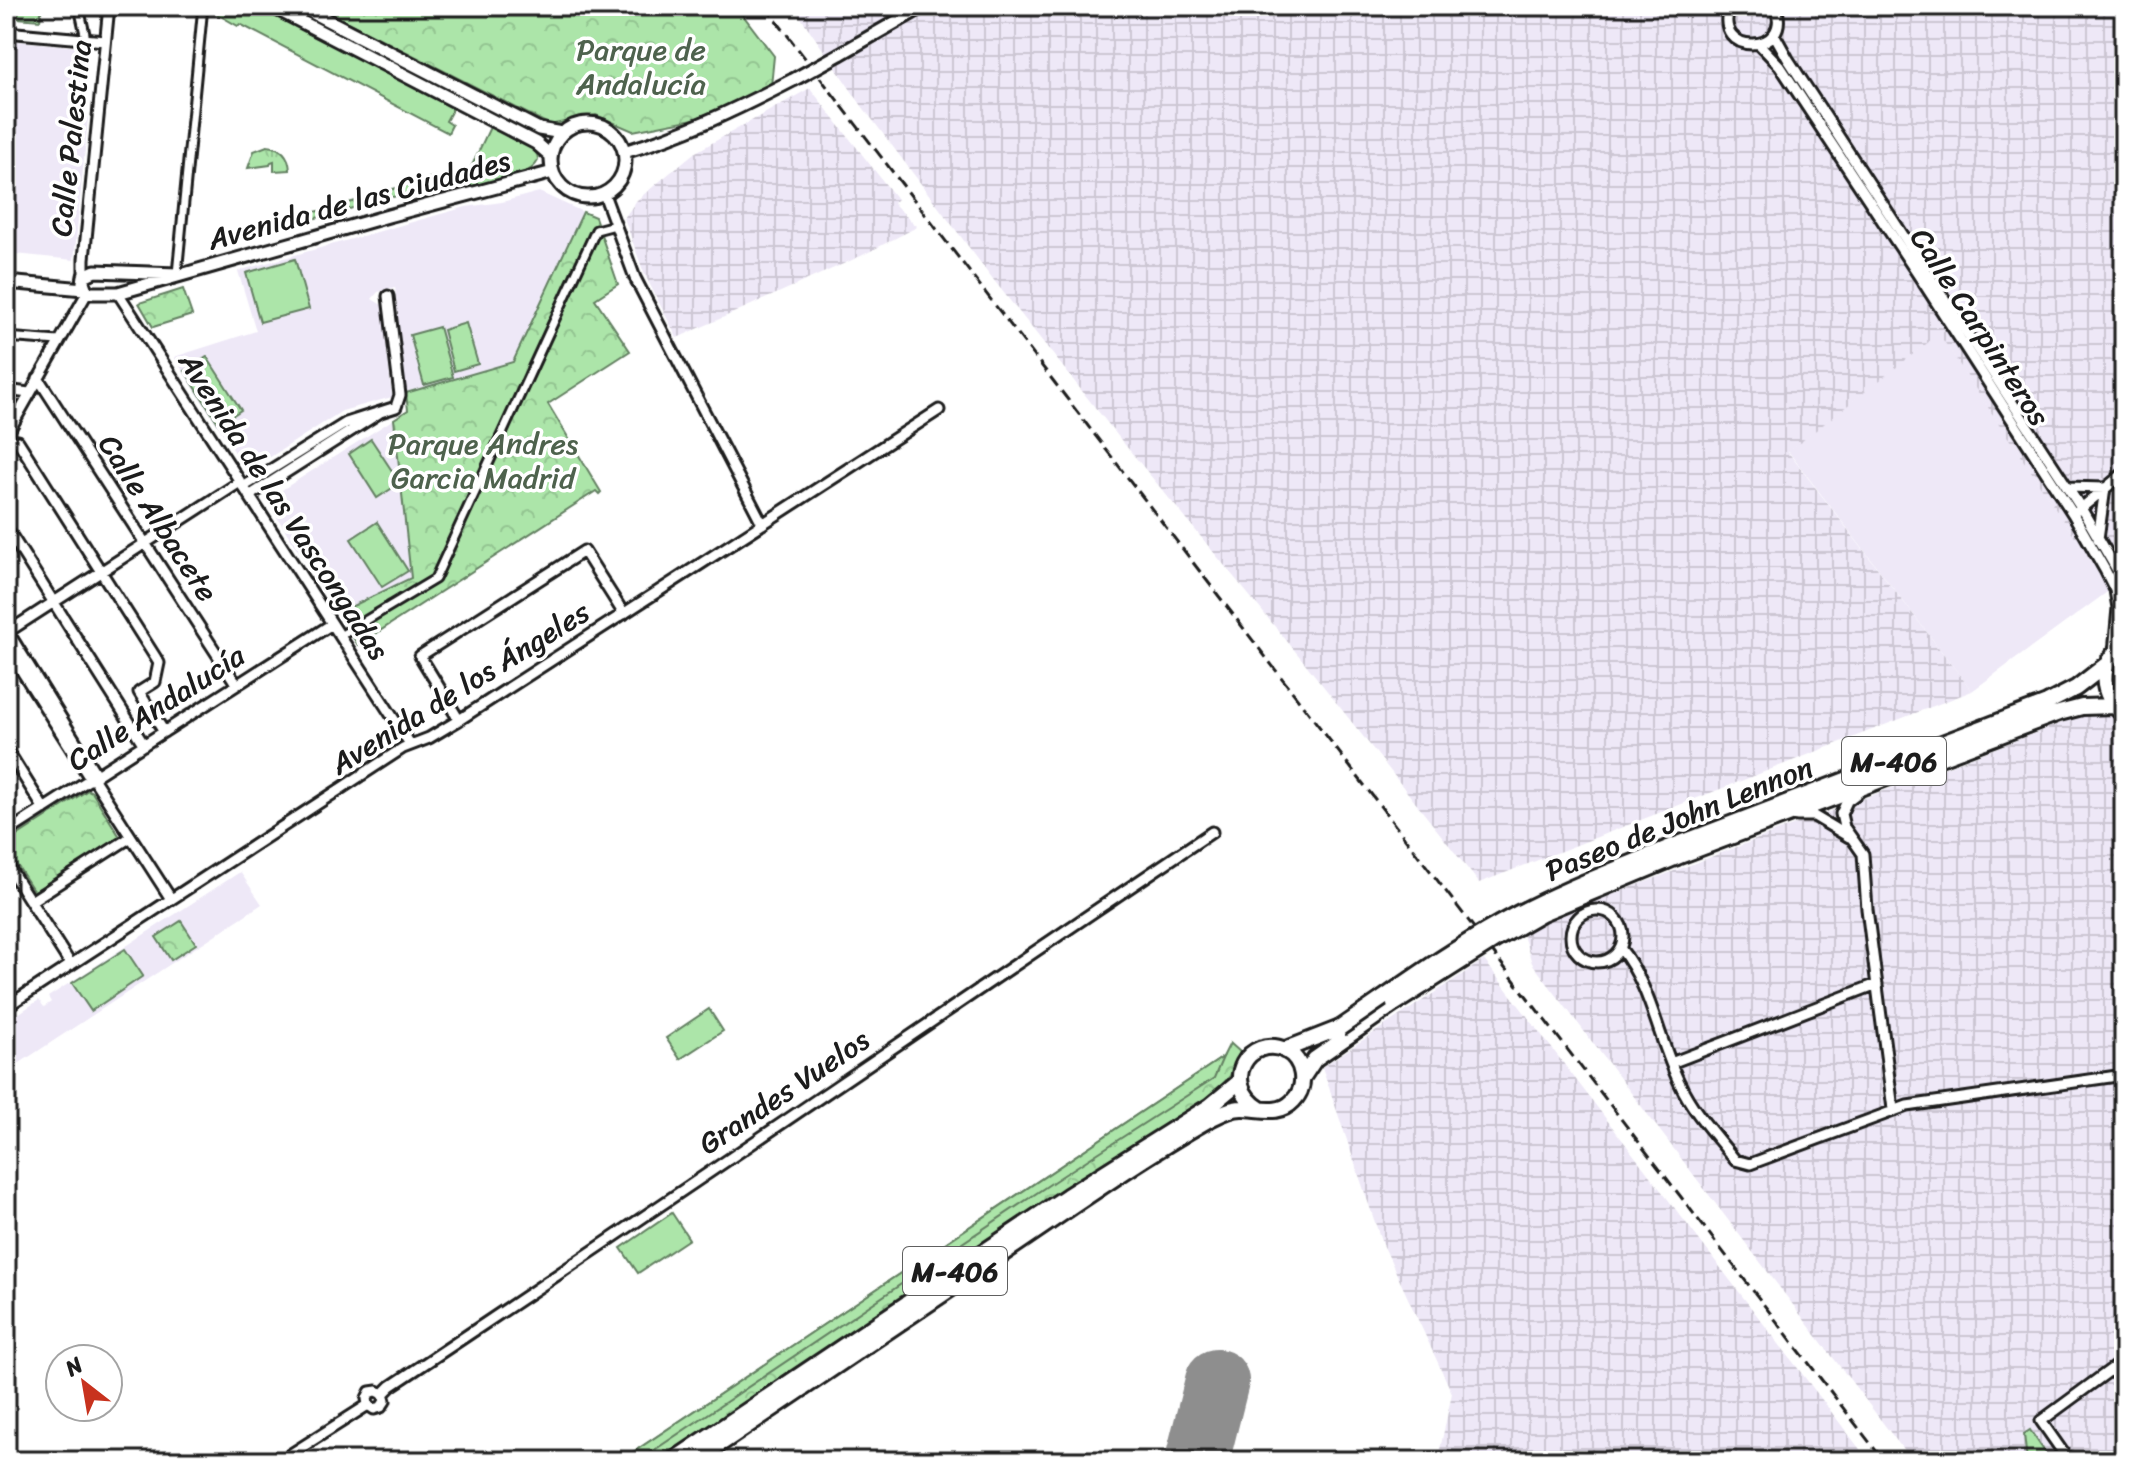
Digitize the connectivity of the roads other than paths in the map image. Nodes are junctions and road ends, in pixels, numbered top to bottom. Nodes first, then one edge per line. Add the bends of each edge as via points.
1 (81, 6) edge
2 (109, 6) edge
3 (203, 6) edge
4 (271, 6) edge
5 (300, 6) edge
6 (924, 6) edge
7 (1730, 6) edge
8 (1779, 7) edge
9 (6, 32) edge
10 (85, 34) dead end
11 (1774, 34) junction
12 (105, 41) junction
13 (1759, 44) junction
14 (562, 133) junction
15 (624, 152) junction
16 (551, 156) junction
17 (553, 172) junction
18 (604, 194) junction
19 (615, 225) junction
20 (126, 273) junction
21 (177, 274) junction
22 (84, 276) junction
23 (6, 282) edge
24 (85, 291) junction
25 (122, 291) junction
26 (388, 296) dead end
27 (6, 337) edge
28 (58, 341) junction
29 (38, 378) junction
30 (6, 390) edge
31 (29, 393) junction
32 (939, 410) dead end
33 (6, 439) edge
34 (2124, 473) edge
35 (2067, 487) junction
36 (244, 488) junction
37 (2105, 488) junction
38 (2077, 511) junction
39 (762, 523) junction
40 (6, 527) edge
41 (2098, 539) junction
42 (145, 543) junction
43 (101, 572) junction
44 (2124, 582) edge
45 (54, 602) junction
46 (624, 614) junction
47 (332, 624) junction
48 (7, 632) edge
49 (340, 636) junction
50 (6, 646) edge
51 (2115, 654) edge
52 (237, 685) junction
53 (2121, 713) edge
54 (459, 720) junction
55 (164, 732) junction
56 (410, 744) junction
57 (144, 745) junction
58 (6, 748) edge
59 (94, 778) junction
60 (1868, 784) junction
61 (44, 809) junction
62 (1783, 815) junction
63 (1212, 832) dead end
64 (6, 833) edge
65 (131, 837) junction
66 (1855, 840) junction
67 (1675, 851) junction
68 (6, 863) edge
69 (171, 899) junction
70 (31, 901) junction
71 (1620, 948) junction
72 (71, 965) junction
73 (1877, 984) junction
74 (6, 1007) edge
75 (1342, 1033) junction
76 (1284, 1050) junction
77 (1671, 1063) junction
78 (2124, 1075) edge
79 (1303, 1077) junction
80 (1239, 1082) junction
81 (1260, 1109) junction
82 (1893, 1109) junction
83 (2124, 1360) edge
84 (280, 1461) edge
85 (672, 1461) edge
86 (695, 1461) edge
87 (2069, 1461) edge

1 - 10 street
2 - 12 street, Calle Palestina
3 - 21 street
4 - 16 street via 536,143
5 - 14 street via 539,129
6 - 15 street, bridge via 721,117
7 - 13 street, Calle Carpinteros via 1726,23 1732,36 1748,45
8 - 11 street
9 - 12 street
11 - 13 street
11 - 35 street, Calle Carpinteros
12 - 22 street, Calle Palestina
13 - 38 street, Calle Carpinteros via 1789,78
14 - 15 street via 596,124 616,136
14 - 16 street
15 - 18 street via 620,179
16 - 17 street
17 - 18 street via 571,193
17 - 21 street, Avenida de las Ciudades
18 - 19 street
19 - 39 street via 635,278
19 - 49 street via 596,230 435,579
20 - 21 street, Avenida de las Ciudades
20 - 22 street, Avenida de las Ciudades via 103,270
20 - 25 street via 129,285
21 - 25 street, Avenida de las Ciudades
22 - 24 street
23 - 24 street, Avenida de las Ciudades
24 - 25 street, Avenida de las Ciudades
24 - 28 street
25 - 36 street, Avenida de las Vascongadas
26 - 36 street via 400,395 396,407
27 - 28 street
28 - 29 street
29 - 31 street
29 - 42 street, Calle Albacete
30 - 31 street
31 - 33 street
32 - 39 street, Avenida de los Ángeles
33 - 43 street via 18,441
34 - 37 street
35 - 37 street
35 - 38 street, Calle Carpinteros
36 - 42 street
36 - 47 street, Avenida de las Vascongadas
37 - 38 street
37 - 41 street
38 - 41 street, Calle Carpinteros
38 - 51 street, Calle Carpinteros via 2115,590
39 - 46 street, Avenida de los Ángeles
40 - 45 street
41 - 44 street, Calle Carpinteros
42 - 43 street
42 - 52 street, Calle Albacete
43 - 45 street
43 - 55 street via 159,663 155,682 139,692
45 - 48 street
45 - 57 street
46 - 54 street, Avenida de los Ángeles
46 - 54 street via 584,551 420,656
47 - 49 street, Avenida de las Vascongadas
47 - 52 street, Calle Andalucía
48 - 59 street
49 - 56 street, Avenida de las Vascongadas
50 - 59 street
51 - 53 highway, M-406 via 2103,676
51 - 67 highway, Paseo de John Lennon / M-406 via 2076,688 2047,703
52 - 55 street, Calle Andalucía
53 - 60 highway, Paseo de John Lennon / M-406 via 2082,707 2059,713
54 - 56 street, Avenida de los Ángeles
55 - 57 street, Calle Andalucía
56 - 69 street, Avenida de los Ángeles
57 - 59 street, Calle Andalucía
58 - 61 street
59 - 61 street, Calle Andalucía
59 - 65 street
60 - 62 highway, Paseo de John Lennon / M-406
60 - 66 street via 1847,801 1841,814
61 - 64 street, Calle Andalucía
62 - 66 street via 1814,816
62 - 67 highway, Paseo de John Lennon / M-406
63 - 84 street, Grandes Vuelos via 383,1394 370,1392 368,1405
65 - 69 street
65 - 70 street
66 - 73 street via 1863,854
67 - 75 highway, Paseo de John Lennon / M-406, bridge via 1501,922
68 - 70 street
69 - 72 street, Avenida de los Ángeles
70 - 72 street
71 - 71 street via 1623,931 1614,916 1598,910 1575,922 1573,946 1584,959 1608,960
71 - 77 street via 1635,966
72 - 74 street, Avenida de los Ángeles
73 - 77 street
73 - 82 street
75 - 76 highway, Paseo de John Lennon / M-406
75 - 79 highway, Paseo de John Lennon / M-406
76 - 79 highway
76 - 80 highway, M-406 via 1254,1052 1243,1063
77 - 82 street via 1687,1097 1742,1164
78 - 82 street
79 - 81 highway, M-406 via 1292,1103 1273,1111
80 - 81 highway via 1248,1102
80 - 85 highway, M-406
81 - 86 highway, M-406 via 1232,1109 1208,1121
83 - 87 street via 2041,1421

